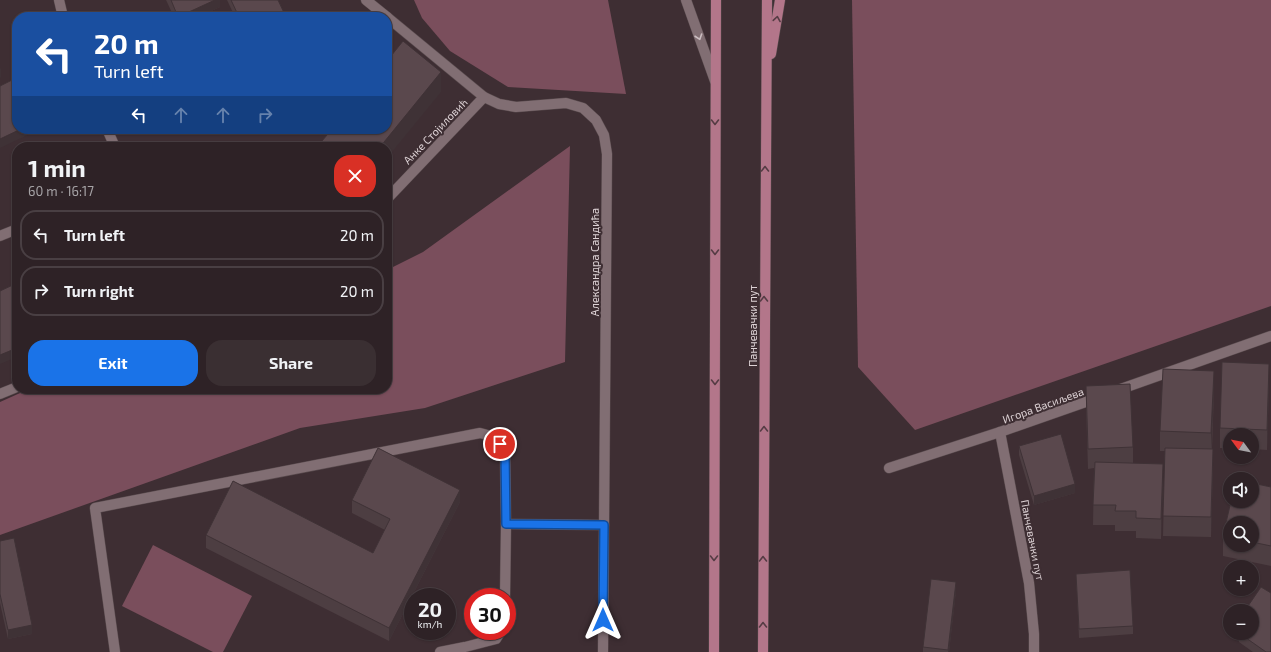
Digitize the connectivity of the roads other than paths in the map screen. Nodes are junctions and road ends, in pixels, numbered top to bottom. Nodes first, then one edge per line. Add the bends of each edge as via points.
1 (59, 0) edge
2 (366, 0) edge
3 (686, 0) edge
4 (716, 0) edge
5 (767, 0) edge
6 (780, 0) edge
7 (62, 12) edge
8 (381, 12) edge
9 (392, 21) edge
10 (716, 83) junction
11 (766, 86) junction
12 (484, 97) junction
13 (392, 194) edge
14 (12, 231) edge
15 (0, 236) edge
16 (1271, 336) edge
17 (12, 389) edge
18 (0, 394) edge
19 (1000, 432) junction
20 (889, 468) dead end
21 (506, 524) junction
22 (604, 525) junction
23 (505, 588) edge
24 (492, 640) edge
25 (115, 652) edge
26 (440, 652) edge
27 (603, 652) edge
28 (714, 652) edge
29 (763, 652) edge
30 (1034, 652) edge

1 - 7 street
2 - 8 street, Александра Сандића
3 -> 10 street
4 - 10 main road
5 - 11 main road, Панчевачки пут
11 -> 6 main road
9 - 12 street, Александра Сандића
10 -> 28 main road
29 -> 11 main road, Панчевачки пут
12 - 13 street, Анке Стојиловић
12 - 22 street, Александра Сандића via 499,104 516,107 566,103 583,108 596,120 604,135 607,154
14 - 15 street
16 - 19 street, Игора Васиљева
17 - 18 street
19 - 20 street, Игора Васиљева
19 - 30 street, Панчевачки пут via 1029,583
21 - 22 street
21 - 23 street
21 - 25 street via 505,452 495,437 480,433 95,508
22 - 27 street, Александра Сандића
24 - 26 street

